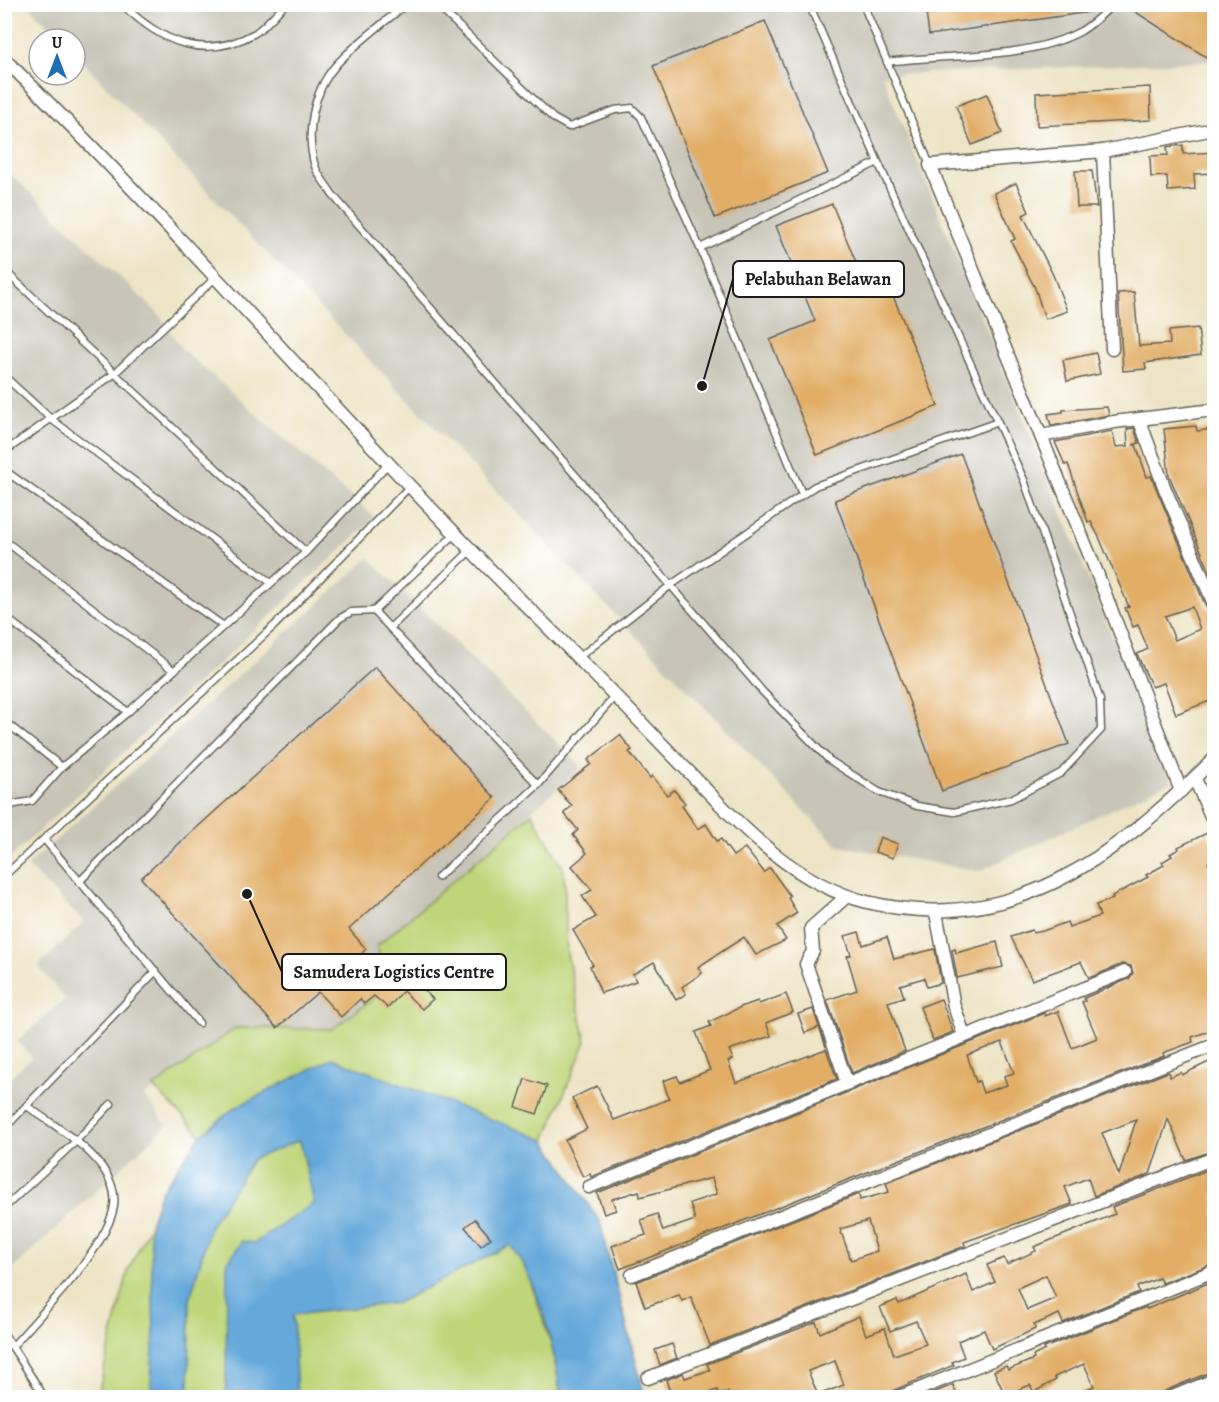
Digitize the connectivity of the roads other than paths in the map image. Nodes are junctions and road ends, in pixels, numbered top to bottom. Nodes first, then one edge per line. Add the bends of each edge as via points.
1 (122, 4) edge
2 (285, 4) edge
3 (406, 4) edge
4 (436, 4) edge
5 (809, 4) edge
6 (863, 4) edge
7 (1113, 4) edge
8 (4, 59) edge
9 (887, 62) junction
10 (1215, 129) edge
11 (1103, 151) junction
12 (878, 162) junction
13 (930, 165) junction
14 (700, 248) junction
15 (4, 270) edge
16 (216, 278) junction
17 (1112, 349) dead end
18 (114, 374) junction
19 (4, 376) edge
20 (1215, 410) edge
21 (51, 419) junction
22 (1139, 419) junction
23 (998, 422) junction
24 (1041, 436) junction
25 (4, 452) edge
26 (390, 463) junction
27 (4, 470) edge
28 (411, 485) junction
29 (802, 494) junction
30 (455, 534) junction
31 (4, 540) edge
32 (471, 550) junction
33 (306, 552) junction
34 (270, 582) junction
35 (671, 585) junction
36 (1215, 604) edge
37 (374, 611) junction
38 (4, 616) edge
39 (222, 625) junction
40 (390, 628) junction
41 (578, 658) junction
42 (174, 670) junction
43 (615, 696) junction
44 (128, 712) junction
45 (4, 721) edge
46 (1215, 759) edge
47 (62, 767) junction
48 (1195, 779) junction
49 (538, 785) junction
50 (1181, 791) junction
51 (4, 806) edge
52 (1215, 823) edge
53 (44, 839) junction
54 (4, 876) edge
55 (438, 877) dead end
56 (80, 882) junction
57 (847, 896) junction
58 (936, 913) junction
59 (156, 971) junction
60 (1125, 972) dead end
61 (200, 1023) dead end
62 (964, 1035) junction
63 (1215, 1045) edge
64 (847, 1083) junction
65 (111, 1104) dead end
66 (27, 1106) junction
67 (4, 1129) edge
68 (75, 1142) junction
69 (1215, 1158) edge
70 (589, 1187) dead end
71 (4, 1208) edge
72 (1215, 1270) edge
73 (632, 1275) dead end
74 (4, 1334) edge
75 (12, 1347) junction
76 (648, 1378) dead end
77 (1215, 1380) edge
78 (45, 1398) edge
79 (897, 1398) edge
80 (1170, 1398) edge

1 - 2 lane via 163,37 187,46 218,46 256,32
3 - 35 lane via 335,66 318,96 310,143 316,168 332,194
4 - 14 lane via 554,118 569,127 632,108 641,117
5 - 12 lane
6 - 9 lane
7 - 9 lane via 1081,31 1052,42 992,55 926,56
8 - 16 street via 98,150
9 - 13 lane
10 - 11 street
11 - 13 street
11 - 17 street
12 - 14 lane
12 - 23 lane
13 - 24 street
14 - 29 lane
15 - 18 lane
16 - 18 lane
16 - 26 street
18 - 21 lane
18 - 33 lane
19 - 21 lane
20 - 22 street
21 - 25 lane
21 - 34 lane
22 - 24 street
22 - 36 street
23 - 29 lane via 815,486
23 - 35 lane via 1024,480 1100,700 1101,730 1087,748 1061,773 1011,800 954,812 917,806 879,792 829,760 763,692
24 - 50 street
26 - 28 street
26 - 33 lane
27 - 39 lane
28 - 30 street
28 - 53 lane via 275,625
29 - 35 lane
30 - 32 street
30 - 37 lane
31 - 42 lane
32 - 40 lane
32 - 41 street
33 - 34 lane
34 - 39 lane
35 - 41 lane
37 - 40 lane
37 - 56 lane via 351,612 339,619
38 - 44 lane
39 - 42 lane
40 - 49 lane
41 - 43 street
42 - 44 lane
43 - 49 lane
43 - 57 street via 755,841 813,880
44 - 47 lane
45 - 47 lane
46 - 48 street
47 - 51 lane via 32,801
48 - 50 street
48 - 52 street
49 - 55 lane
50 - 58 street via 1135,832 1075,873 1015,899
53 - 54 lane
53 - 56 lane
56 - 59 lane
57 - 58 street
57 - 64 street via 811,928 813,951 806,964
58 - 62 street via 954,1006
59 - 61 lane
59 - 66 lane
60 - 62 street
62 - 64 street
63 - 73 street
64 - 70 street
65 - 68 lane
66 - 67 lane
66 - 68 lane
68 - 71 lane
68 - 75 lane via 101,1166 113,1186 111,1220 95,1249
69 - 76 street
72 - 79 street
74 - 75 lane
75 - 78 lane
77 - 80 street

